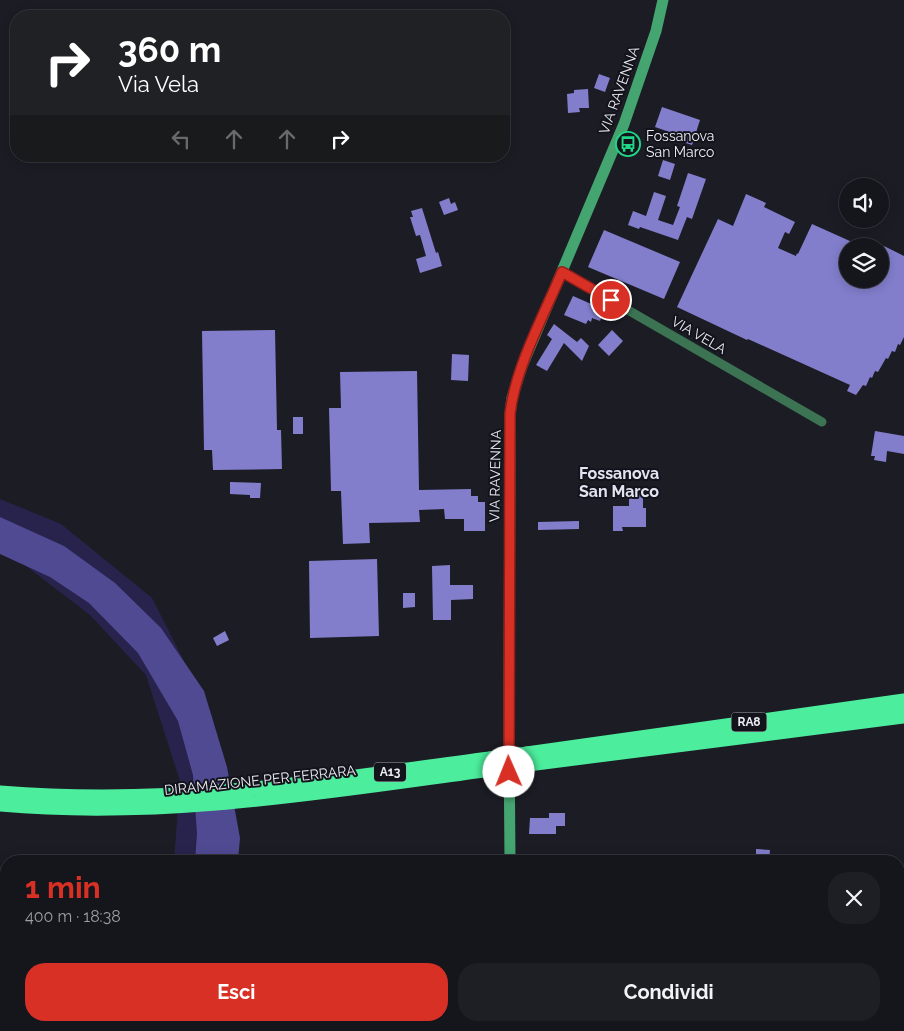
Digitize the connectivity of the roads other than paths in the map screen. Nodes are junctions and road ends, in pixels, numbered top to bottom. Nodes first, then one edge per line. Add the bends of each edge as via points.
1 (663, 0) edge
2 (562, 272) junction
3 (822, 422) dead end
4 (904, 693) edge
5 (904, 700) edge
6 (873, 704) junction
7 (904, 716) edge
8 (882, 719) junction
9 (904, 726) edge
10 (551, 756) junction
11 (0, 793) edge
12 (172, 801) junction
13 (0, 804) edge
14 (510, 855) edge

1 - 2 main road, VIA RAVENNA via 651,48 624,124
2 - 3 street, VIA VELA
2 - 14 main road, VIA RAVENNA via 522,366 510,414
4 - 6 highway
5 - 6 highway, RA8
6 - 10 highway, RA8
7 - 8 highway, RA8
8 - 9 highway
8 - 10 highway, RA8
10 - 12 highway, DIRAMAZIONE PER FERRARA / A13, bridge via 291,790 238,802
11 - 12 highway, DIRAMAZIONE PER FERRARA / A13
12 - 13 highway, DIRAMAZIONE PER FERRARA / A13 via 74,808

